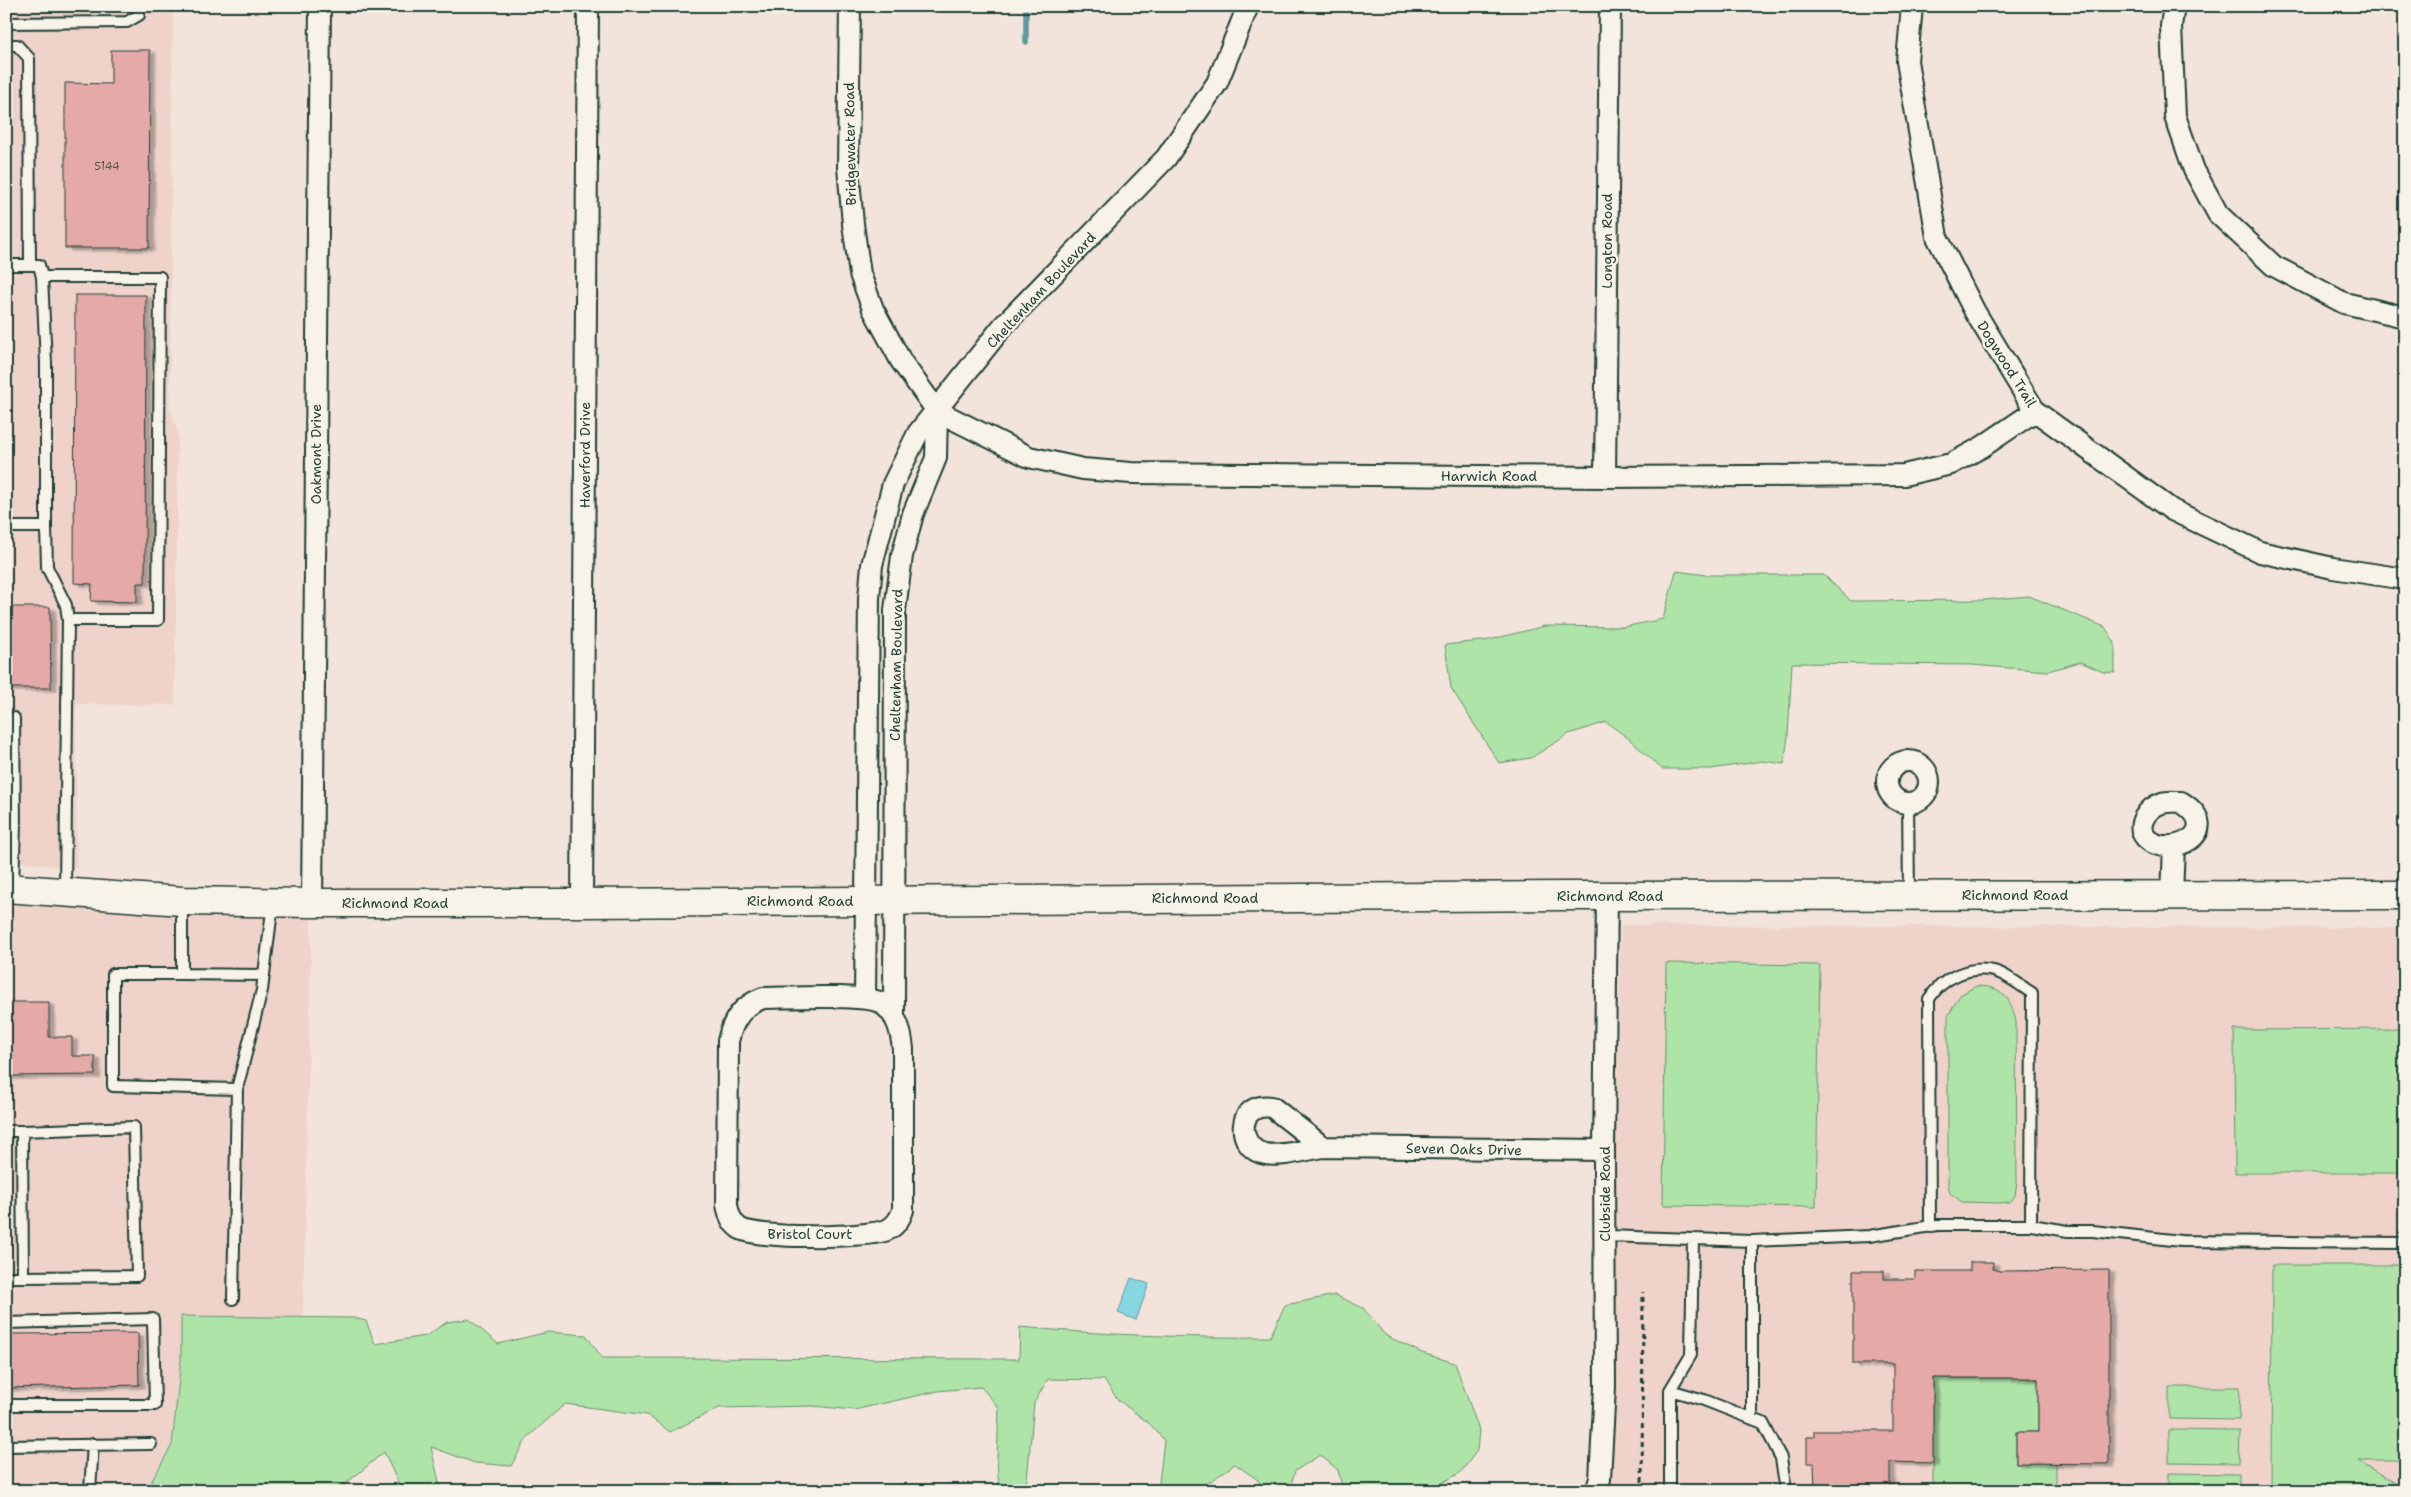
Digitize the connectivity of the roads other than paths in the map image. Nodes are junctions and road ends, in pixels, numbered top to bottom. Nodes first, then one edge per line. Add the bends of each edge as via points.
1 (139, 6) edge
2 (320, 6) edge
3 (588, 6) edge
4 (850, 6) edge
5 (1248, 6) edge
6 (1610, 6) edge
7 (1912, 6) edge
8 (2174, 6) edge
9 (6, 22) edge
10 (6, 45) edge
11 (30, 264) junction
12 (6, 265) edge
13 (42, 277) junction
14 (2405, 317) edge
15 (937, 411) junction
16 (2035, 411) junction
17 (1605, 477) junction
18 (6, 527) edge
19 (46, 527) junction
20 (2405, 580) edge
21 (68, 620) junction
22 (14, 718) dead end
23 (1908, 802) dead end
24 (10, 824) edge
25 (2174, 846) dead end
26 (10, 888) edge
27 (65, 894) junction
28 (1909, 895) junction
29 (2172, 895) junction
30 (2405, 895) edge
31 (1607, 896) junction
32 (893, 900) junction
33 (182, 901) junction
34 (865, 901) junction
35 (273, 902) junction
36 (312, 903) junction
37 (582, 903) junction
38 (182, 974) junction
39 (264, 975) junction
40 (865, 998) junction
41 (894, 1016) junction
42 (237, 1089) junction
43 (6, 1131) edge
44 (22, 1131) junction
45 (1323, 1146) dead end
46 (1604, 1150) junction
47 (2031, 1225) junction
48 (1930, 1227) junction
49 (1605, 1236) junction
50 (1693, 1239) junction
51 (1752, 1241) junction
52 (2405, 1242) edge
53 (6, 1276) edge
54 (23, 1276) junction
55 (233, 1299) dead end
56 (6, 1323) edge
57 (1670, 1390) junction
58 (6, 1405) edge
59 (1752, 1419) junction
60 (92, 1444) junction
61 (151, 1444) dead end
62 (6, 1446) edge
63 (90, 1491) edge
64 (1596, 1491) edge
65 (1670, 1491) edge
66 (1786, 1491) edge

1 - 9 lane via 139,15 127,22
2 - 36 street, Oakmont Drive
3 - 37 street, Haverford Drive
4 - 15 street, Bridgewater Road via 848,167 860,274 873,309 901,361
5 - 15 street, Cheltenham Boulevard via 1218,83 1166,158 1003,326
6 - 17 street, Longton Road
7 - 16 street, Dogwood Trail via 1907,61 1937,237 1974,312
8 - 14 street via 2171,26 2175,116 2194,170 2218,214 2274,266 2344,303
10 - 11 lane via 17,44 29,58
11 - 12 lane
11 - 13 lane via 39,264
13 - 19 lane via 46,363
13 - 21 lane via 160,277 158,620
15 - 17 street, Harwich Road via 1029,457 1083,469 1131,473
15 - 32 street, Cheltenham Boulevard via 936,458 913,514 904,548 895,610
15 - 34 street via 918,434 893,484 872,565
16 - 17 street, Harwich Road via 1951,464 1904,475
16 - 20 street, Dogwood Trail via 2172,510 2260,552
18 - 19 lane
19 - 21 lane via 47,567 66,605
21 - 27 lane
22 - 24 lane
23 - 28 lane
24 - 26 lane
25 - 29 street
26 - 27 main road, Richmond Road
27 - 33 main road, Richmond Road
28 - 29 main road, Richmond Road
28 - 31 main road, Richmond Road
29 - 30 main road, Richmond Road
31 - 32 main road, Richmond Road
31 - 46 street, Clubside Road
32 - 34 main road, Richmond Road
32 - 41 street, Cheltenham Boulevard
33 - 35 main road, Richmond Road
33 - 38 lane
34 - 37 main road, Richmond Road
34 - 40 street
35 - 36 main road, Richmond Road
35 - 39 lane
36 - 37 main road, Richmond Road
38 - 39 lane
38 - 42 lane via 112,974 112,1086
39 - 42 lane
40 - 41 street, Bristol Court via 883,1004
40 - 41 street, Bristol Court via 763,998 745,1007 737,1017 728,1041 726,1205 732,1222 739,1228 771,1235 868,1234 889,1229 897,1223 903,1210 903,1049 900,1028
42 - 55 lane
43 - 44 lane
44 - 54 lane
44 - 54 lane via 134,1127 136,1276
45 - 46 street, Seven Oaks Drive
46 - 49 street, Clubside Road
47 - 48 lane
47 - 48 lane via 2032,993 1994,971 1978,970 1950,978 1937,986 1929,998
47 - 52 lane via 2181,1241
48 - 51 lane via 1880,1236
49 - 50 lane
49 - 64 street, Clubside Road via 1605,1387 1600,1479
50 - 51 lane
50 - 57 lane via 1691,1355
51 - 59 lane
53 - 54 lane
56 - 58 lane via 153,1319 155,1405
57 - 59 lane
57 - 65 lane
59 - 66 lane via 1762,1423 1781,1458
60 - 61 lane
60 - 62 lane
60 - 63 lane

